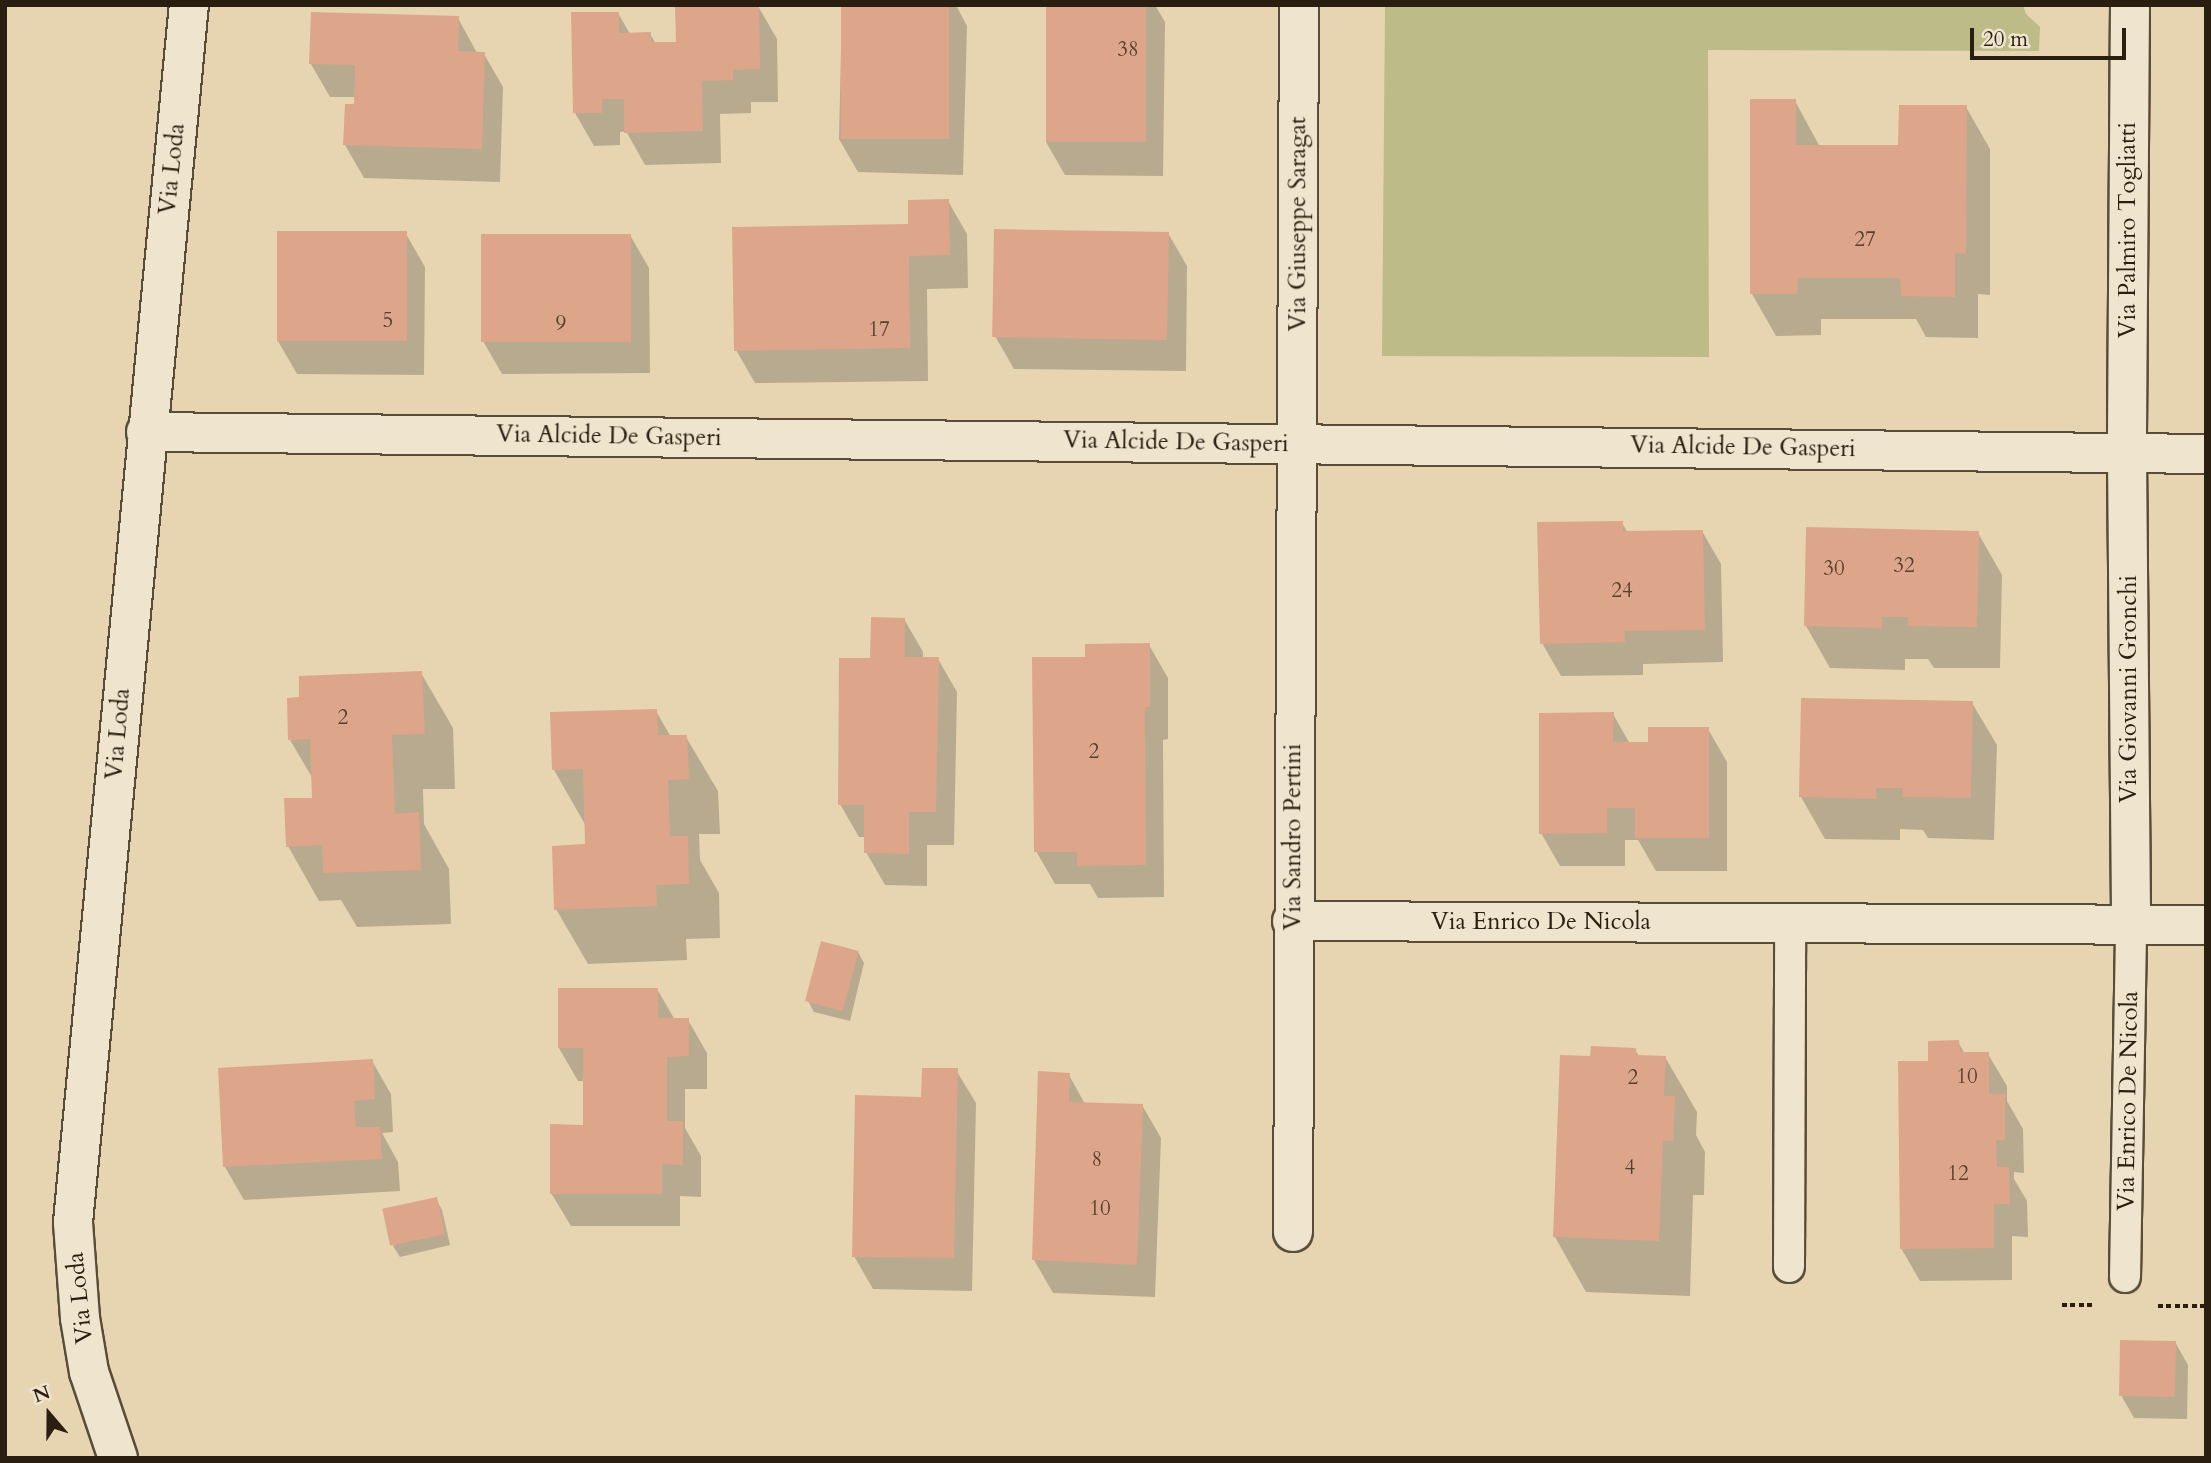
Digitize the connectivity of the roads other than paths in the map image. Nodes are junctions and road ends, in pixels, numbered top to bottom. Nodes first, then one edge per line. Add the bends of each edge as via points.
1 (189, 5) edge
2 (1299, 5) edge
3 (2130, 5) edge
4 (146, 432) junction
5 (1297, 443) junction
6 (2127, 454) junction
7 (2206, 454) edge
8 (1292, 921) junction
9 (1790, 923) junction
10 (2131, 925) junction
11 (2206, 925) edge
12 (1293, 1232) dead end
13 (1789, 1267) dead end
14 (2125, 1277) dead end
15 (118, 1458) edge

1 - 4 street, Via Loda
2 - 5 street, Via Giuseppe Saragat
3 - 6 street, Via Palmiro Togliatti
4 - 5 street, Via Alcide De Gasperi
4 - 15 street, Via Loda via 73,1222 89,1371
5 - 6 street, Via Alcide De Gasperi
5 - 8 street, Via Sandro Pertini
6 - 7 street, Via Alcide De Gasperi
6 - 10 street, Via Giovanni Gronchi
8 - 9 street, Via Enrico De Nicola
8 - 12 street, Via Sandro Pertini
9 - 10 street, Via Enrico De Nicola
9 - 13 lane
10 - 11 street, Via Enrico De Nicola
10 - 14 lane, Via Enrico De Nicola

